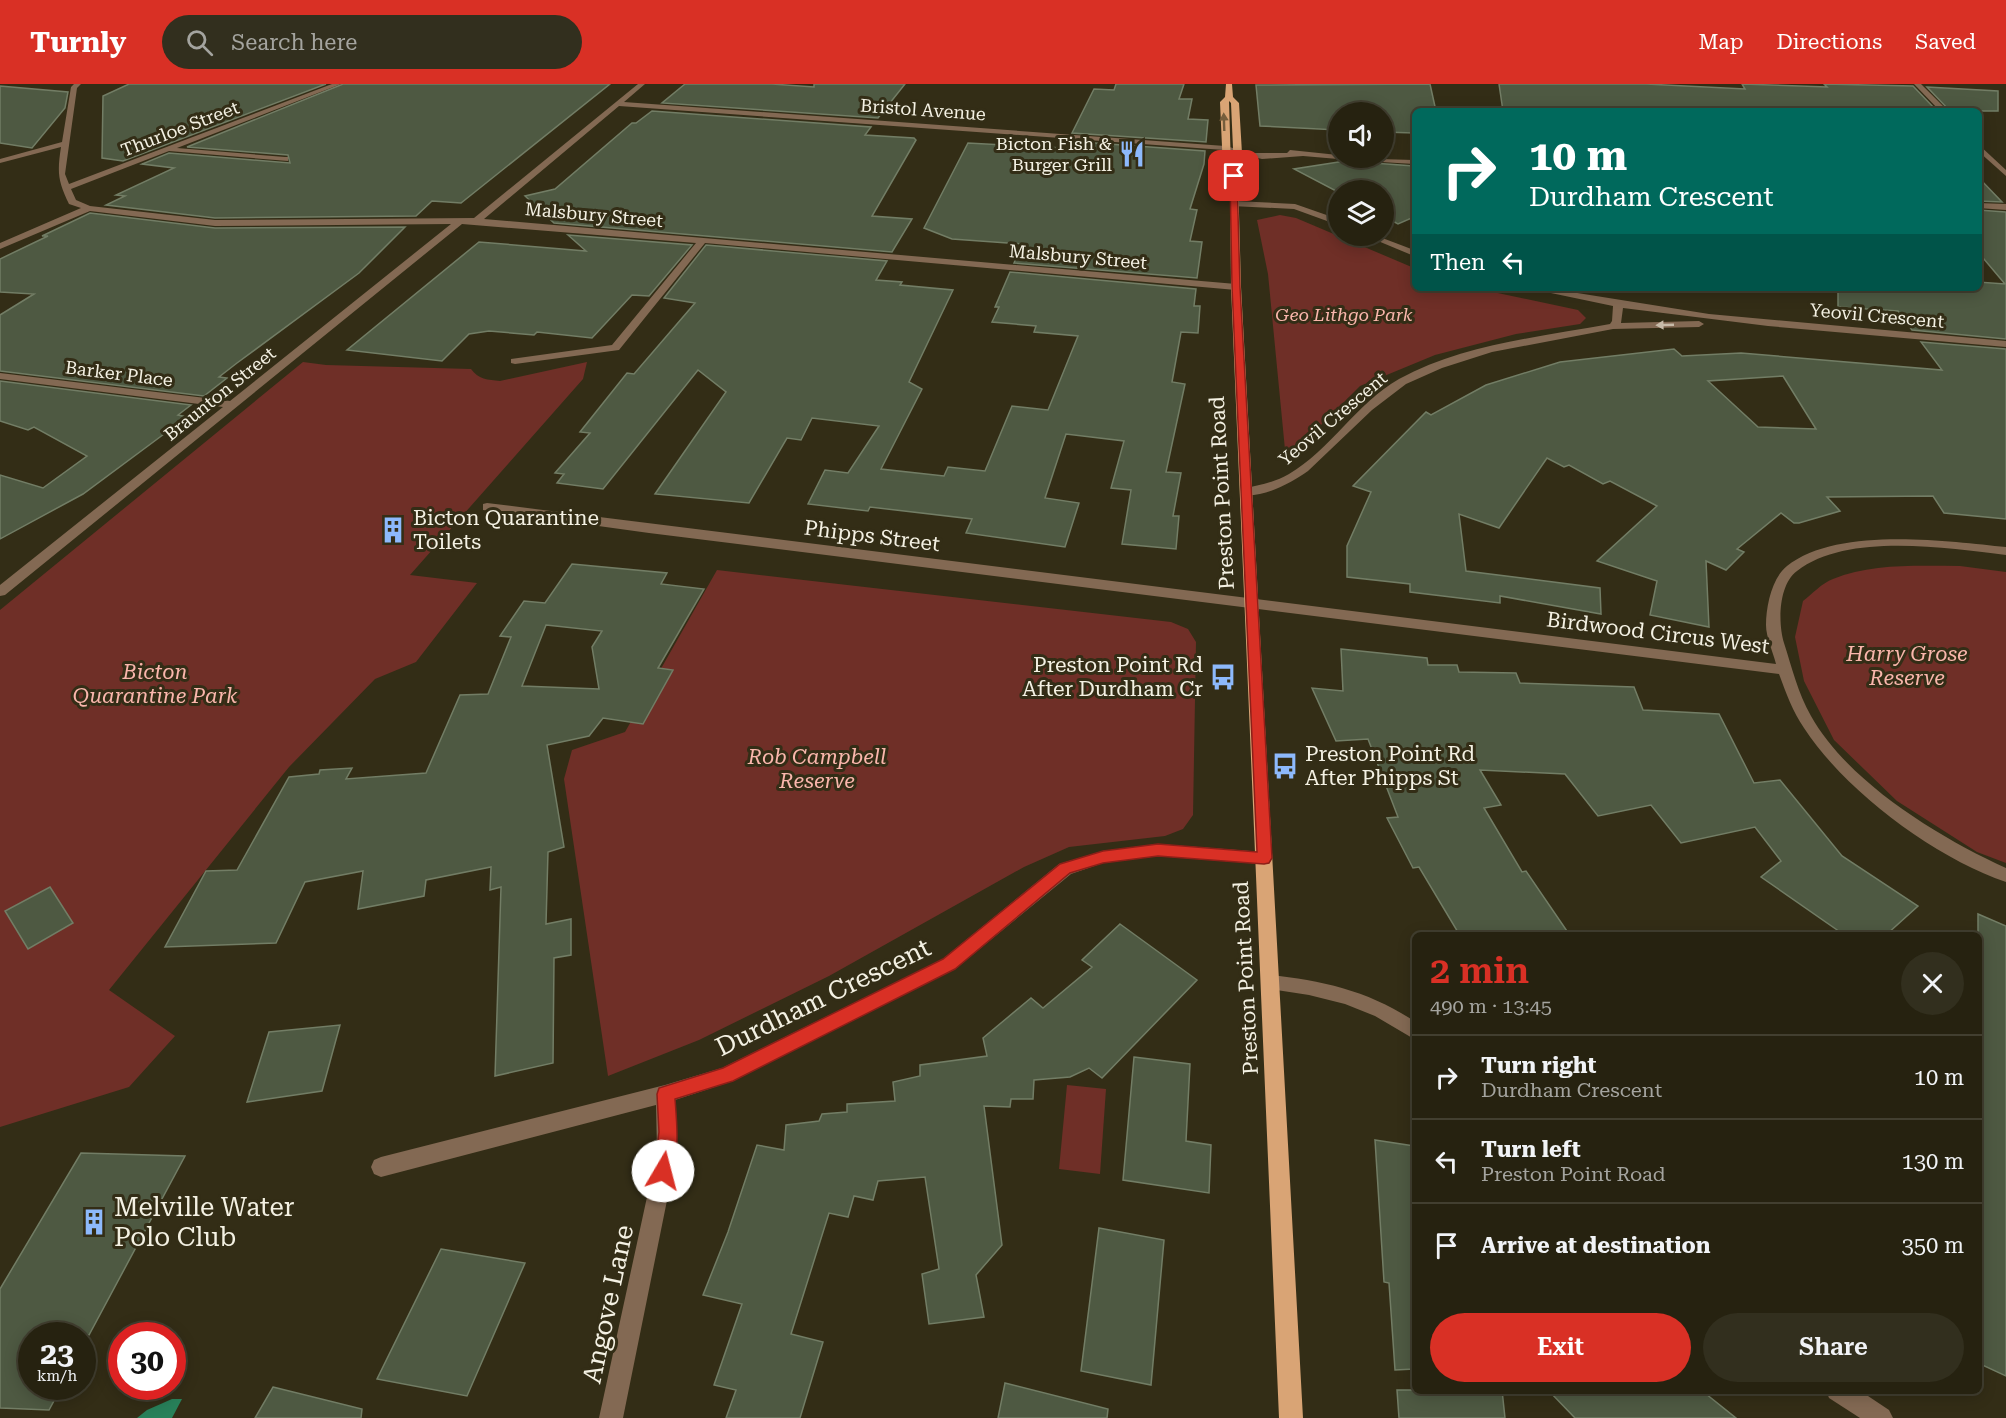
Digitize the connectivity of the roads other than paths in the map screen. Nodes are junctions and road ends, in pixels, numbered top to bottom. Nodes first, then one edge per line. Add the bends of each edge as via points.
1 (78, 84) edge
2 (338, 84) edge
3 (642, 84) edge
4 (1229, 84) edge
5 (1917, 84) edge
6 (1229, 97) junction
7 (618, 104) junction
8 (1941, 108) edge
9 (65, 144) junction
10 (1225, 148) junction
11 (166, 150) junction
12 (1982, 150) edge
13 (1238, 151) junction
14 (1328, 156) edge
15 (285, 159) dead end
16 (0, 161) edge
17 (1394, 161) edge
18 (1412, 162) edge
19 (2006, 174) edge
20 (1234, 176) junction
21 (65, 188) junction
22 (1235, 204) junction
23 (1982, 205) edge
24 (2006, 207) edge
25 (89, 208) junction
26 (1328, 219) edge
27 (460, 221) junction
28 (476, 221) junction
29 (702, 241) junction
30 (1394, 245) edge
31 (0, 246) edge
32 (1412, 252) edge
33 (1236, 287) junction
34 (1547, 291) edge
35 (1618, 305) junction
36 (1744, 321) junction
37 (1614, 326) junction
38 (2006, 344) edge
39 (515, 361) dead end
40 (0, 376) edge
41 (233, 405) junction
42 (1246, 492) junction
43 (487, 507) dead end
44 (2006, 551) edge
45 (0, 592) edge
46 (1252, 604) junction
47 (1785, 670) junction
48 (1264, 858) junction
49 (2006, 875) edge
50 (1270, 983) junction
51 (1412, 1030) edge
52 (666, 1094) junction
53 (381, 1167) dead end
54 (1843, 1394) edge
55 (611, 1418) edge
56 (1291, 1418) edge
57 (1881, 1418) edge

1 - 9 street via 74,87
2 - 11 street, Thurloe Street
3 - 7 street
4 - 6 main road, Preston Point Road
5 - 8 street
10 -> 6 main road, Preston Point Road via 1224,102
6 - 13 main road, Preston Point Road via 1235,103
7 - 10 street, Bristol Avenue
7 - 28 street
9 - 16 street
9 - 21 street via 61,174
10 - 13 street, Bristol Avenue
10 - 20 main road, Preston Point Road via 1227,169
11 - 15 street
11 - 21 street, Thurloe Street
12 - 19 street
13 - 14 street, Bristol Avenue via 1283,157
13 - 20 main road, Preston Point Road via 1239,170
17 - 18 street
20 - 22 main road, Preston Point Road
21 - 25 street, Malsbury Street via 72,202
22 - 26 street via 1295,207
22 - 33 main road, Preston Point Road
23 - 24 street
25 - 27 street, Malsbury Street via 215,223
25 - 31 street
27 - 28 street, Malsbury Street
27 - 41 street, Braunton Street
28 - 29 street, Malsbury Street
29 - 33 street, Malsbury Street
29 - 39 street via 615,348
30 - 32 street
33 - 42 main road, Preston Point Road
34 - 35 street, Yeovil Crescent
35 - 36 street, Yeovil Crescent
35 - 37 street
36 -> 37 street, Yeovil Crescent
36 - 38 street, Yeovil Crescent
37 - 42 street, Yeovil Crescent via 1490,349 1402,382 1368,408 1304,469 1270,487
40 - 41 street, Barker Place
41 - 45 street, Braunton Street
42 - 46 main road, Preston Point Road
43 - 46 street, Phipps Street
44 - 47 street via 1889,544 1816,554 1790,569 1780,586 1772,625
46 - 47 street, Birdwood Circus West
46 - 48 main road, Preston Point Road
47 - 49 street, Birdwood Circus West via 1808,723 1834,759 1901,817 1973,861
48 - 50 main road, Preston Point Road
48 - 52 street, Durdham Crescent via 1158,850 1103,857 1065,868 949,964 726,1075
50 - 51 street via 1304,985 1347,996 1392,1015
50 - 56 main road, Preston Point Road
52 - 53 street, Durdham Crescent
52 - 55 street, Angove Lane via 667,1151
54 - 57 street

